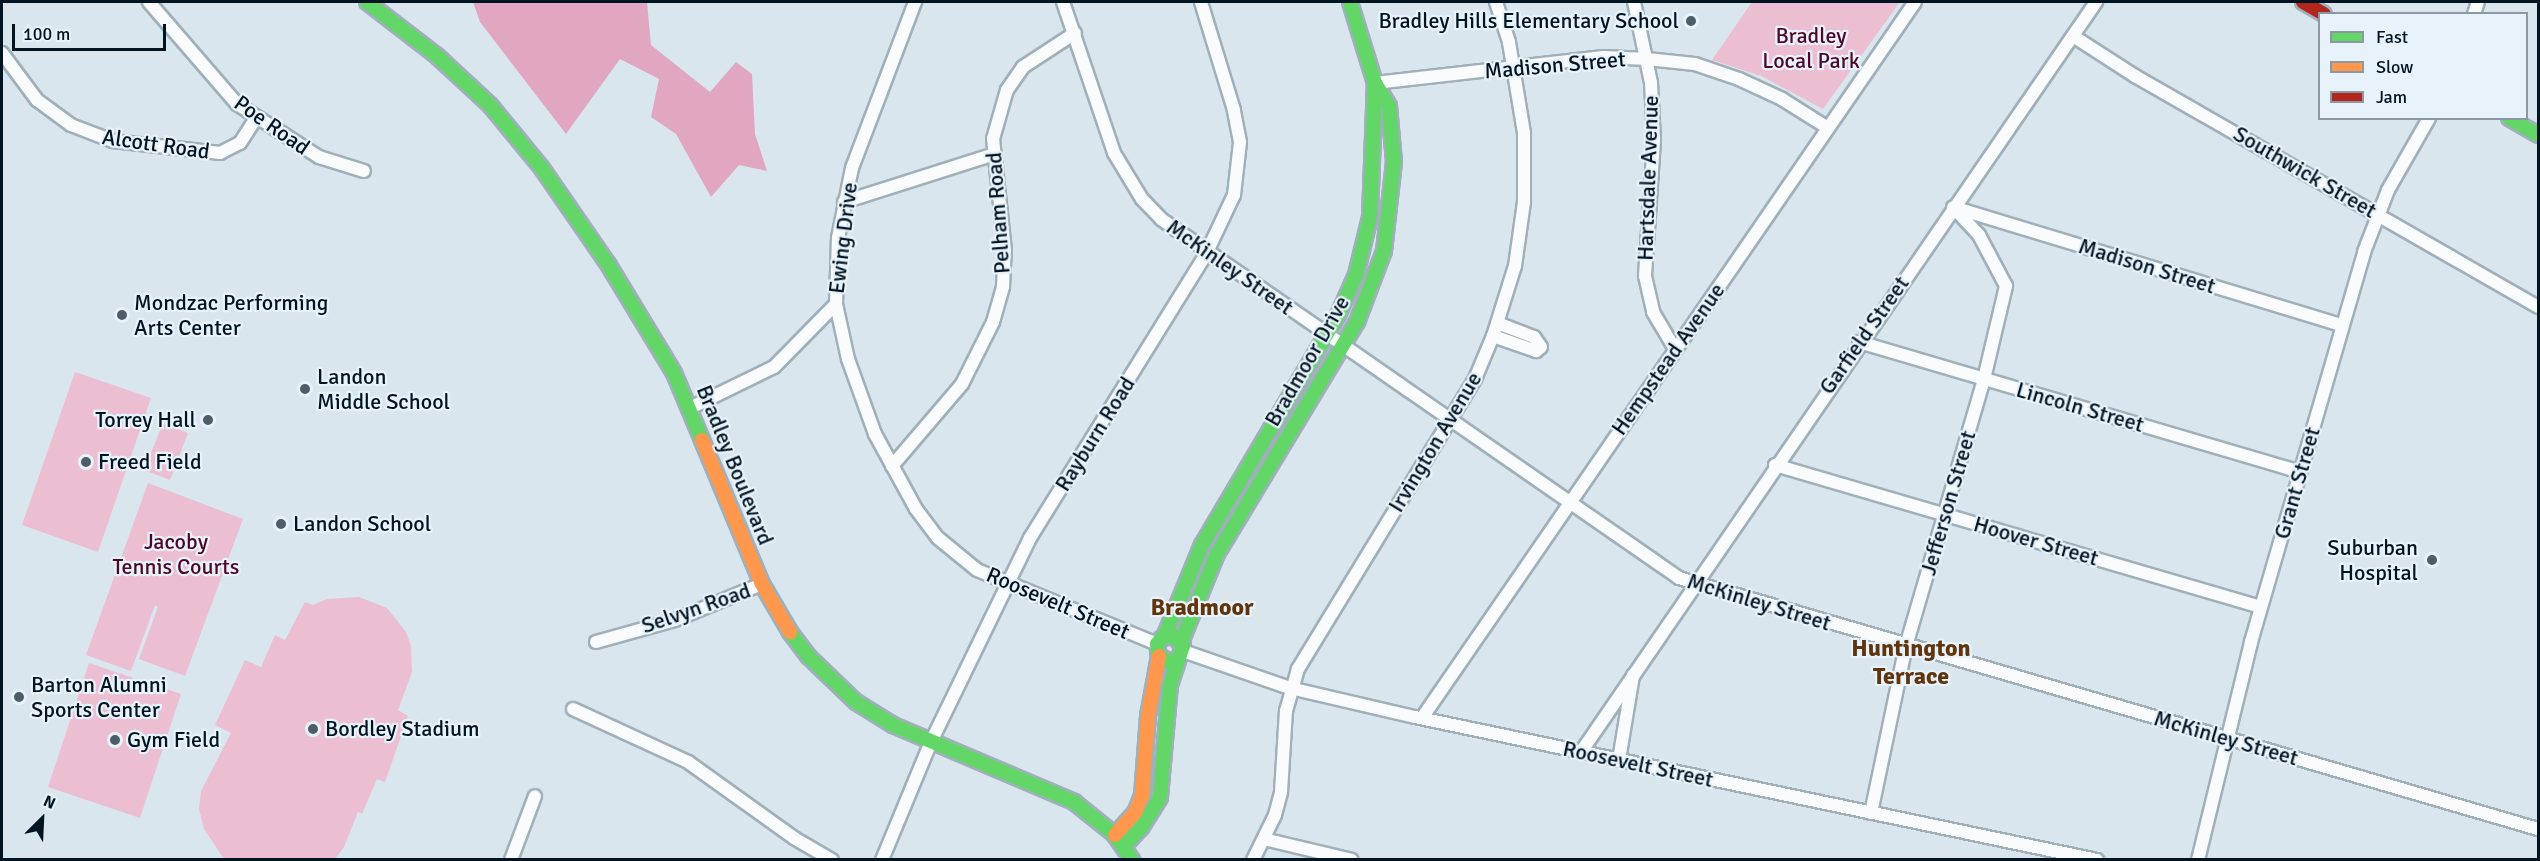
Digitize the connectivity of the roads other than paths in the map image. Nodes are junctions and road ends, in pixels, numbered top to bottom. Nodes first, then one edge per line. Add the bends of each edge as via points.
1 (149, 2) edge
2 (367, 2) edge
3 (915, 2) edge
4 (1063, 2) edge
5 (1201, 2) edge
6 (1350, 2) edge
7 (1496, 2) edge
8 (1634, 2) edge
9 (1915, 2) edge
10 (2096, 2) edge
11 (2308, 3) edge
12 (2321, 12) edge
13 (1075, 33) junction
14 (2073, 36) junction
15 (2, 53) edge
16 (1647, 59) junction
17 (1514, 68) junction
18 (1375, 83) junction
19 (256, 118) junction
20 (2428, 120) edge
21 (2512, 120) edge
22 (1828, 128) junction
23 (2538, 135) edge
24 (994, 154) junction
25 (364, 171) dead end
26 (844, 202) junction
27 (1953, 207) junction
28 (2378, 215) junction
29 (1207, 252) junction
30 (836, 304) junction
31 (2538, 307) edge
32 (1498, 323) junction
33 (2342, 325) junction
34 (1327, 334) junction
35 (1493, 336) junction
36 (1859, 342) junction
37 (1342, 345) junction
38 (1675, 348) junction
39 (1984, 378) junction
40 (690, 408) junction
41 (1450, 420) junction
42 (1775, 465) junction
43 (892, 466) junction
44 (2300, 471) junction
45 (1569, 503) junction
46 (1944, 515) junction
47 (762, 584) junction
48 (1007, 584) junction
49 (1695, 584) junction
50 (2261, 607) junction
51 (596, 642) dead end
52 (1160, 645) junction
53 (1906, 646) junction
54 (1181, 650) junction
55 (1634, 670) junction
56 (1290, 688) junction
57 (573, 709) dead end
58 (1422, 718) junction
59 (2225, 738) junction
60 (930, 744) junction
61 (1581, 752) junction
62 (1619, 760) junction
63 (536, 796) dead end
64 (1871, 813) junction
65 (2538, 829) edge
66 (1264, 839) junction
67 (1119, 841) junction
68 (511, 860) edge
69 (832, 860) edge
70 (882, 860) edge
71 (1132, 860) edge
72 (1253, 860) edge
73 (1352, 860) edge
74 (2097, 860) edge
75 (2198, 860) edge

1 - 19 street, Poe Road via 237,104
2 - 40 street, Bradley Boulevard via 456,72 517,136 636,307
3 - 26 street, Ewing Drive via 859,147
4 - 13 street, McKinley Street
5 - 29 street, Rayburn Road via 1240,142 1234,195
6 - 18 street, Bradmoor Drive
7 - 17 street, Irvington Avenue
8 - 16 street, Hartsdale Avenue
9 - 22 street, Hempstead Avenue
10 - 14 street, Garfield Street
11 - 12 street
13 - 24 street, Pelham Road via 1023,68 1007,90 995,121
13 - 29 street, McKinley Street via 1114,153 1128,179 1161,219
14 - 27 street, Garfield Street
14 - 28 street, Southwick Street
15 - 19 street, Alcott Road via 37,100 71,125 113,141 220,153 240,143
16 - 17 street, Madison Street via 1604,57
16 - 22 street, Madison Street via 1695,64 1739,79 1782,99
16 - 38 street, Hartsdale Avenue via 1654,140 1645,276 1653,312
17 - 18 street, Madison Street
17 - 32 street, Irvington Avenue via 1524,133 1524,202 1515,266
18 - 34 street, Bradmoor Drive via 1375,162 1367,236 1356,275
18 - 37 street, Bradmoor Drive via 1389,106 1395,162 1390,220 1375,282
19 - 25 street, Poe Road via 319,157
20 - 28 street, Grant Street
21 - 23 street
22 - 38 street, Hempstead Avenue
24 - 26 street
24 - 43 street, Pelham Road via 1005,251 1003,286 993,322 963,384
26 - 30 street, Ewing Drive
27 - 33 street, Madison Street
27 - 36 street, Garfield Street
27 - 39 street, Jefferson Street via 1979,235 2006,286
28 - 31 street, Southwick Street
28 - 33 street, Grant Street
29 - 34 street, McKinley Street
29 - 48 street, Rayburn Road via 1030,538
30 - 40 street, Ewing Drive via 774,367
30 - 43 street, Roosevelt Street via 863,404
32 - 35 street, Irvington Avenue
32 - 35 street via 1534,337 1541,347 1536,351
33 - 44 street, Grant Street
34 - 37 street, McKinley Street
34 - 52 street, Bradmoor Drive via 1202,545
35 - 41 street, Irvington Avenue via 1475,379
36 - 39 street, Lincoln Street
36 - 42 street, Garfield Street
37 - 41 street, McKinley Street
37 - 54 street, Bradmoor Drive via 1217,554
38 - 45 street, Hempstead Avenue
39 - 44 street, Lincoln Street
39 - 46 street, Jefferson Street
40 - 47 street, Bradley Boulevard
41 - 45 street, McKinley Street
41 - 56 street, Irvington Avenue
42 - 46 street, Hoover Street
42 - 49 street, Garfield Street
43 - 48 street, Roosevelt Street via 938,538 977,570
44 - 50 street, Grant Street
45 - 49 street, McKinley Street via 1679,578
45 - 58 street, Hempstead Avenue
46 - 50 street, Hoover Street
46 - 53 street, Jefferson Street
47 - 51 street, Selvyn Road via 675,620
47 - 60 street, Bradley Boulevard via 792,636 837,686 876,716
48 - 52 street, Roosevelt Street
48 - 60 street, Rayburn Road
49 - 53 street, McKinley Street
49 - 55 street, Garfield Street
50 - 59 street, Grant Street
52 - 54 street via 1174,636
52 - 54 street via 1170,662
52 - 67 street, Bradmoor Drive via 1148,716 1142,796
53 - 59 street, McKinley Street
53 - 64 street, Jefferson Street
54 - 56 street, Roosevelt Street
54 - 67 street, Bradmoor Drive via 1165,718 1160,797 1141,828
55 - 61 street, Garfield Street
55 - 62 street, Garfield Street
56 - 58 street, Roosevelt Street
56 - 66 street, Irvington Avenue via 1281,792
57 - 69 street via 688,762 794,838
58 - 61 street, Roosevelt Street
59 - 65 street, McKinley Street
59 - 75 street, Grant Street
60 - 67 street, Bradley Boulevard via 1060,795 1088,812
60 - 70 street, Rayburn Road
61 - 62 street, Roosevelt Street
62 - 64 street, Roosevelt Street
63 - 68 street
64 - 74 street, Roosevelt Street
66 - 72 street, Irvington Avenue
66 - 73 street
67 - 71 street, Bradley Boulevard

